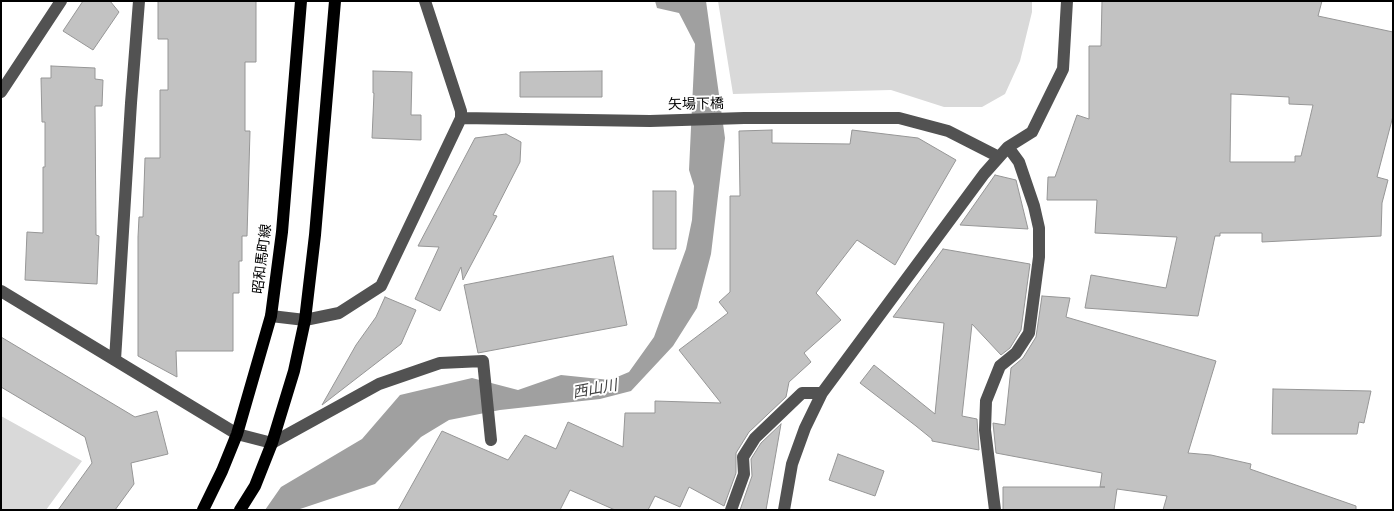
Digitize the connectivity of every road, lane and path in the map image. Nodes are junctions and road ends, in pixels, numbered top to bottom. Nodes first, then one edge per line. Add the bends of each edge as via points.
1 (61, 1) edge
2 (139, 1) edge
3 (301, 1) edge
4 (335, 1) edge
5 (425, 1) edge
6 (1067, 1) edge
7 (1, 92) edge
8 (461, 118) junction
9 (1008, 147) junction
10 (999, 157) junction
11 (1, 291) edge
12 (271, 316) junction
13 (305, 320) junction
14 (115, 360) junction
15 (822, 393) junction
16 (236, 434) junction
17 (491, 440) dead end
18 (272, 443) junction
19 (203, 510) edge
20 (240, 510) edge
21 (731, 510) edge
22 (784, 510) edge
23 (995, 510) edge

1 - 7 street
2 - 14 street
3 - 12 main road, 昭和馬町線 via 282,232
4 - 13 main road
5 - 8 street
6 - 9 street via 1063,69 1032,132
8 - 10 street, 矢場下橋 via 650,121 899,118 948,131
8 - 13 street via 381,286 339,314
9 - 10 street
9 - 23 street via 1019,162 1034,206 1039,228 1039,258 1029,333 1016,353 1000,366 986,401 985,430
10 - 15 street
11 - 14 street
12 - 13 street
12 - 16 main road, 昭和馬町線
13 - 18 main road via 294,371
14 - 16 street
15 - 21 street via 802,393 755,438 743,457 744,474
15 - 22 street via 792,464
16 - 18 street
16 - 19 main road, 昭和馬町線
17 - 18 street via 482,361 440,363 379,384
18 - 20 main road via 255,486

